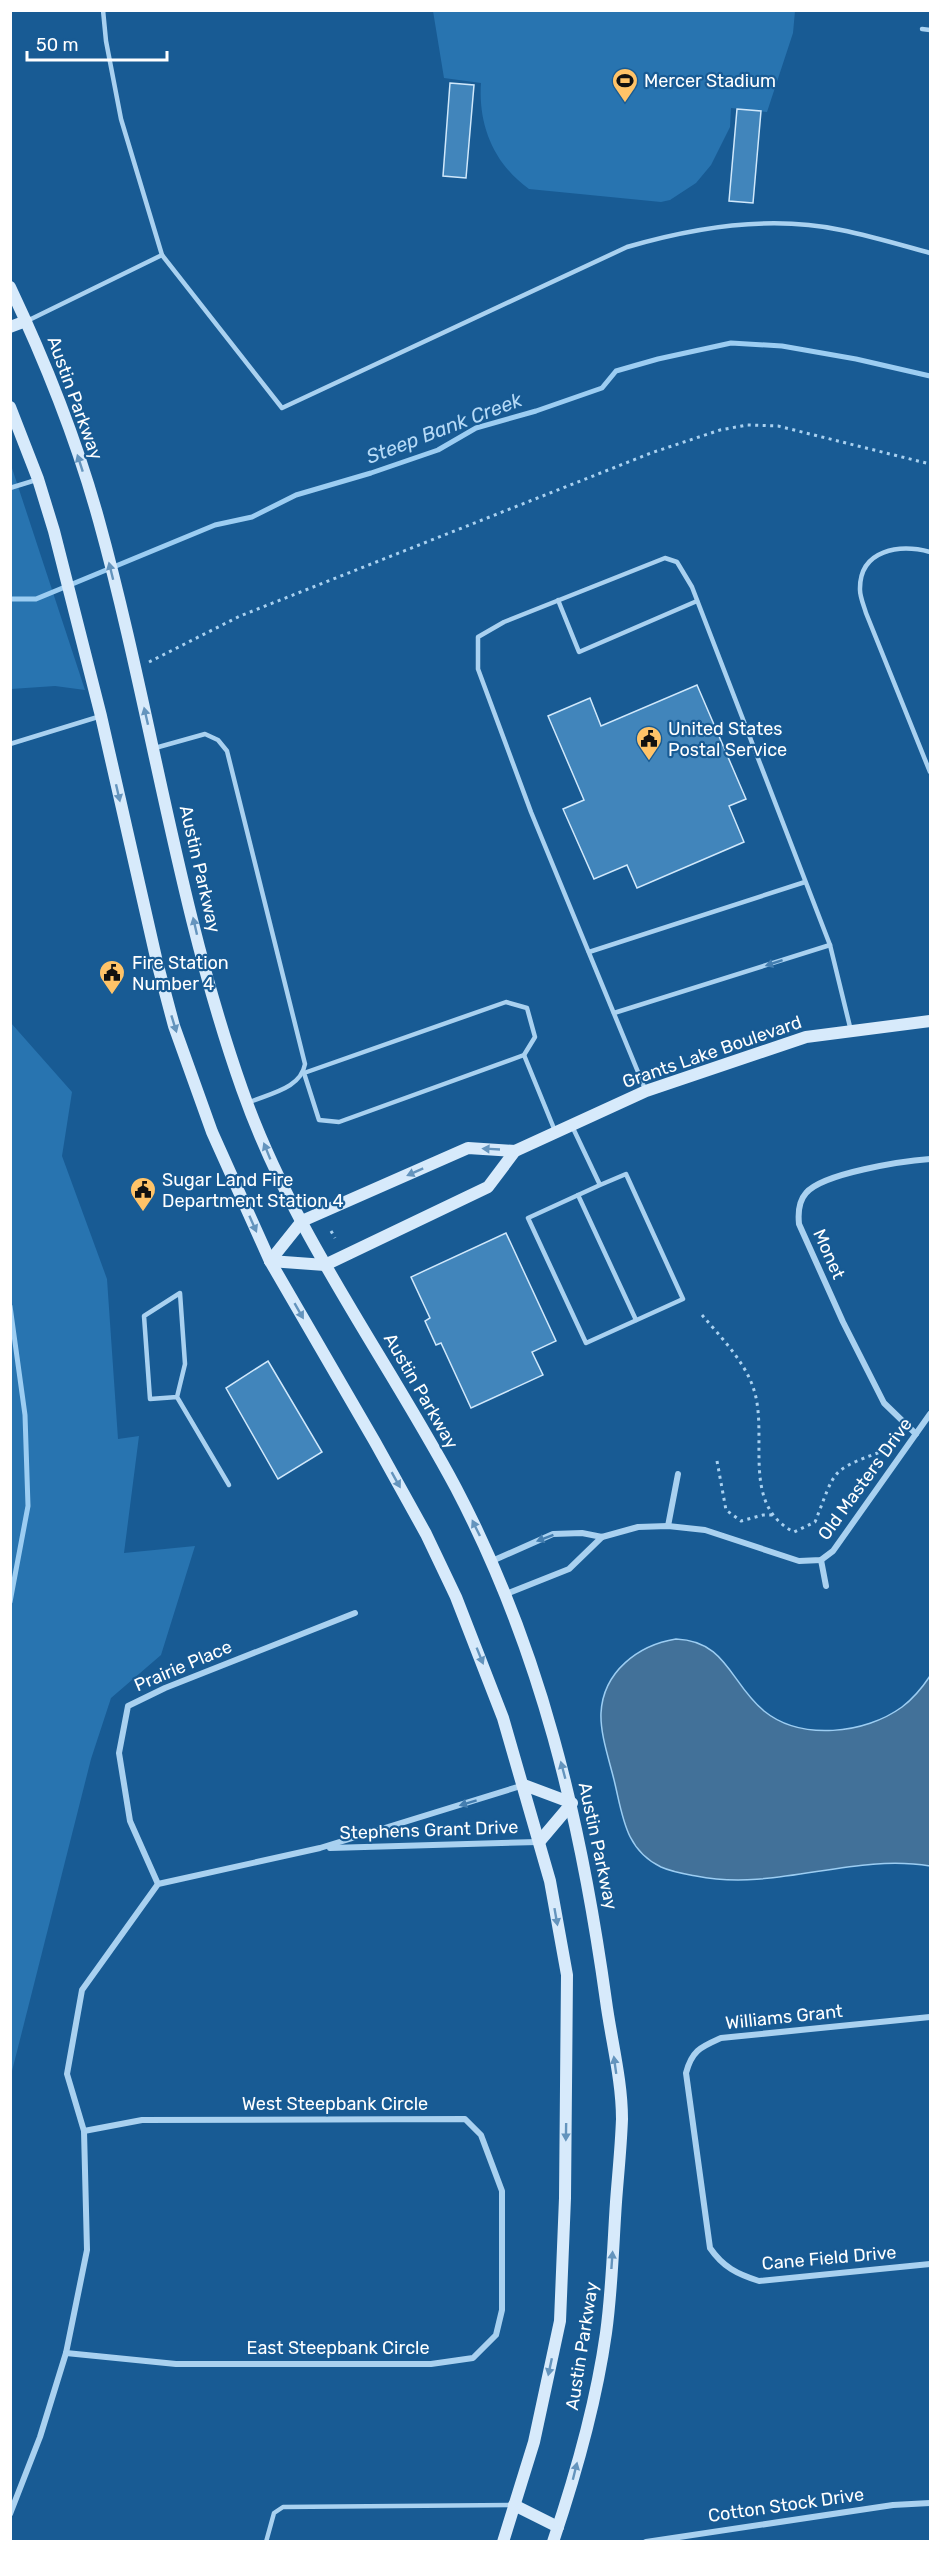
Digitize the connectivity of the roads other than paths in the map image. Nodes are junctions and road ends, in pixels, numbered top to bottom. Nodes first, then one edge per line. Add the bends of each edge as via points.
1 (103, 10) edge
2 (922, 29) dead end
3 (930, 30) edge
4 (930, 253) edge
5 (162, 255) junction
6 (10, 287) edge
7 (26, 321) junction
8 (10, 327) edge
9 (10, 407) edge
10 (38, 479) junction
11 (10, 488) edge
12 (930, 552) edge
13 (558, 600) junction
14 (698, 601) junction
15 (101, 716) junction
16 (10, 744) edge
17 (154, 748) junction
18 (930, 772) edge
19 (805, 882) junction
20 (830, 945) junction
21 (589, 952) junction
22 (614, 1013) junction
23 (930, 1021) edge
24 (851, 1031) junction
25 (524, 1055) junction
26 (304, 1073) junction
27 (646, 1091) junction
28 (248, 1103) junction
29 (571, 1123) junction
30 (555, 1131) junction
31 (514, 1151) junction
32 (930, 1159) edge
33 (600, 1185) junction
34 (578, 1195) junction
35 (302, 1221) junction
36 (270, 1261) junction
37 (325, 1265) junction
38 (636, 1320) junction
39 (177, 1397) junction
40 (930, 1414) edge
41 (916, 1434) junction
42 (678, 1474) dead end
43 (229, 1485) dead end
44 (668, 1526) junction
45 (602, 1537) junction
46 (821, 1560) junction
47 (492, 1561) junction
48 (826, 1586) dead end
49 (506, 1594) junction
50 (355, 1613) dead end
51 (524, 1785) junction
52 (572, 1803) junction
53 (539, 1842) junction
54 (320, 1848) junction
55 (158, 1884) junction
56 (930, 2017) edge
57 (84, 2131) junction
58 (698, 2172) joint
59 (502, 2232) joint
60 (930, 2264) edge
61 (66, 2354) junction
62 (930, 2503) edge
63 (514, 2505) junction
64 (10, 2514) edge
65 (558, 2527) junction
66 (266, 2541) edge
67 (502, 2541) edge
68 (553, 2541) edge
69 (646, 2541) edge

1 - 5 lane via 121,119
2 - 3 lane
4 - 5 lane via 840,229 773,223 678,232 627,247 282,408
5 - 7 lane
6 - 7 main road, Austin Parkway
7 - 8 main road
17 -> 7 main road, Austin Parkway via 98,519 64,415
9 - 10 main road, Austin Parkway
10 - 11 lane
10 - 15 main road, Austin Parkway
12 - 18 lane via 904,547 888,549 877,555 862,574 860,590
13 - 14 lane via 665,558 676,562
13 - 14 lane via 579,652
13 - 21 lane via 478,637 478,669
14 - 19 lane
15 - 16 lane
15 -> 36 main road, Austin Parkway via 174,1026 212,1132
17 - 26 lane via 205,734 218,740 226,751 305,1064
28 -> 17 main road, Austin Parkway via 201,953
19 - 20 lane
19 - 21 lane
20 -> 22 lane
20 - 24 lane
21 - 22 lane
22 - 27 lane
23 - 24 main road, Grants Lake Boulevard
24 - 27 main road, Grants Lake Boulevard via 806,1037
25 - 26 lane via 339,1122 320,1120
25 - 26 lane via 535,1037 527,1008 506,1002
25 - 30 lane
26 - 28 lane via 296,1082
27 - 29 main road, Grants Lake Boulevard
35 -> 28 main road, Austin Parkway via 273,1165
29 - 30 main road, Grants Lake Boulevard
29 - 33 lane
30 - 31 main road, Grants Lake Boulevard
31 -> 35 main road, Grants Lake Boulevard via 468,1148
31 - 37 main road, Grants Lake Boulevard via 488,1187
32 - 41 street, Monet via 903,1161 829,1179 804,1195 798,1209 799,1224 884,1403
33 - 34 lane
33 - 38 lane via 626,1174 683,1299
34 - 38 lane
34 - 38 lane via 528,1218 586,1343
35 - 36 main road, Grants Lake Boulevard
35 - 37 main road, Austin Parkway
36 - 37 main road, Grants Lake Boulevard
36 -> 51 main road, Austin Parkway via 375,1442 451,1586 484,1665
47 -> 37 main road, Austin Parkway via 455,1486
39 - 39 lane via 185,1364 180,1293 144,1316 150,1399
39 - 43 lane
40 - 41 street, Old Masters Drive
41 - 46 street, Old Masters Drive via 833,1551
42 - 44 street
44 - 45 street, Old Masters Drive via 638,1527
44 - 46 street, Old Masters Drive via 705,1530 799,1561
45 -> 47 street, Old Masters Drive via 553,1534
45 - 49 street, Old Masters Drive via 568,1569
46 - 48 street, Old Masters Drive
47 - 49 main road, Austin Parkway
52 -> 49 main road, Austin Parkway via 540,1685
50 - 55 street, Prairie Place via 128,1706 119,1753 130,1821
51 - 52 main road
51 - 53 main road, Austin Parkway
51 -> 54 street, Stephens Grant Drive
52 - 53 main road
65 -> 52 main road, Austin Parkway via 588,2424 606,2333 622,2114 594,1911
53 - 54 street, Stephens Grant Drive
53 -> 63 main road, Austin Parkway via 567,1975 565,2198 560,2321 534,2442
54 - 55 street, Stephens Grant Drive
55 - 57 street via 82,1990 67,2074
56 - 58 street, Williams Grant via 722,2038 702,2047 690,2057 687,2073
57 - 59 street, West Steepbank Circle via 142,2120 465,2119 481,2135 502,2191
57 - 61 street via 87,2250
58 - 60 street, Cane Field Drive via 710,2248 721,2264 740,2275 759,2281
59 - 61 street, East Steepbank Circle via 502,2310 496,2335 473,2358 430,2364 176,2364
61 - 64 street
62 - 69 street, Cotton Stock Drive
63 - 65 main road
63 - 66 lane via 283,2507 274,2513
63 - 67 main road, Austin Parkway
65 - 68 main road, Austin Parkway

